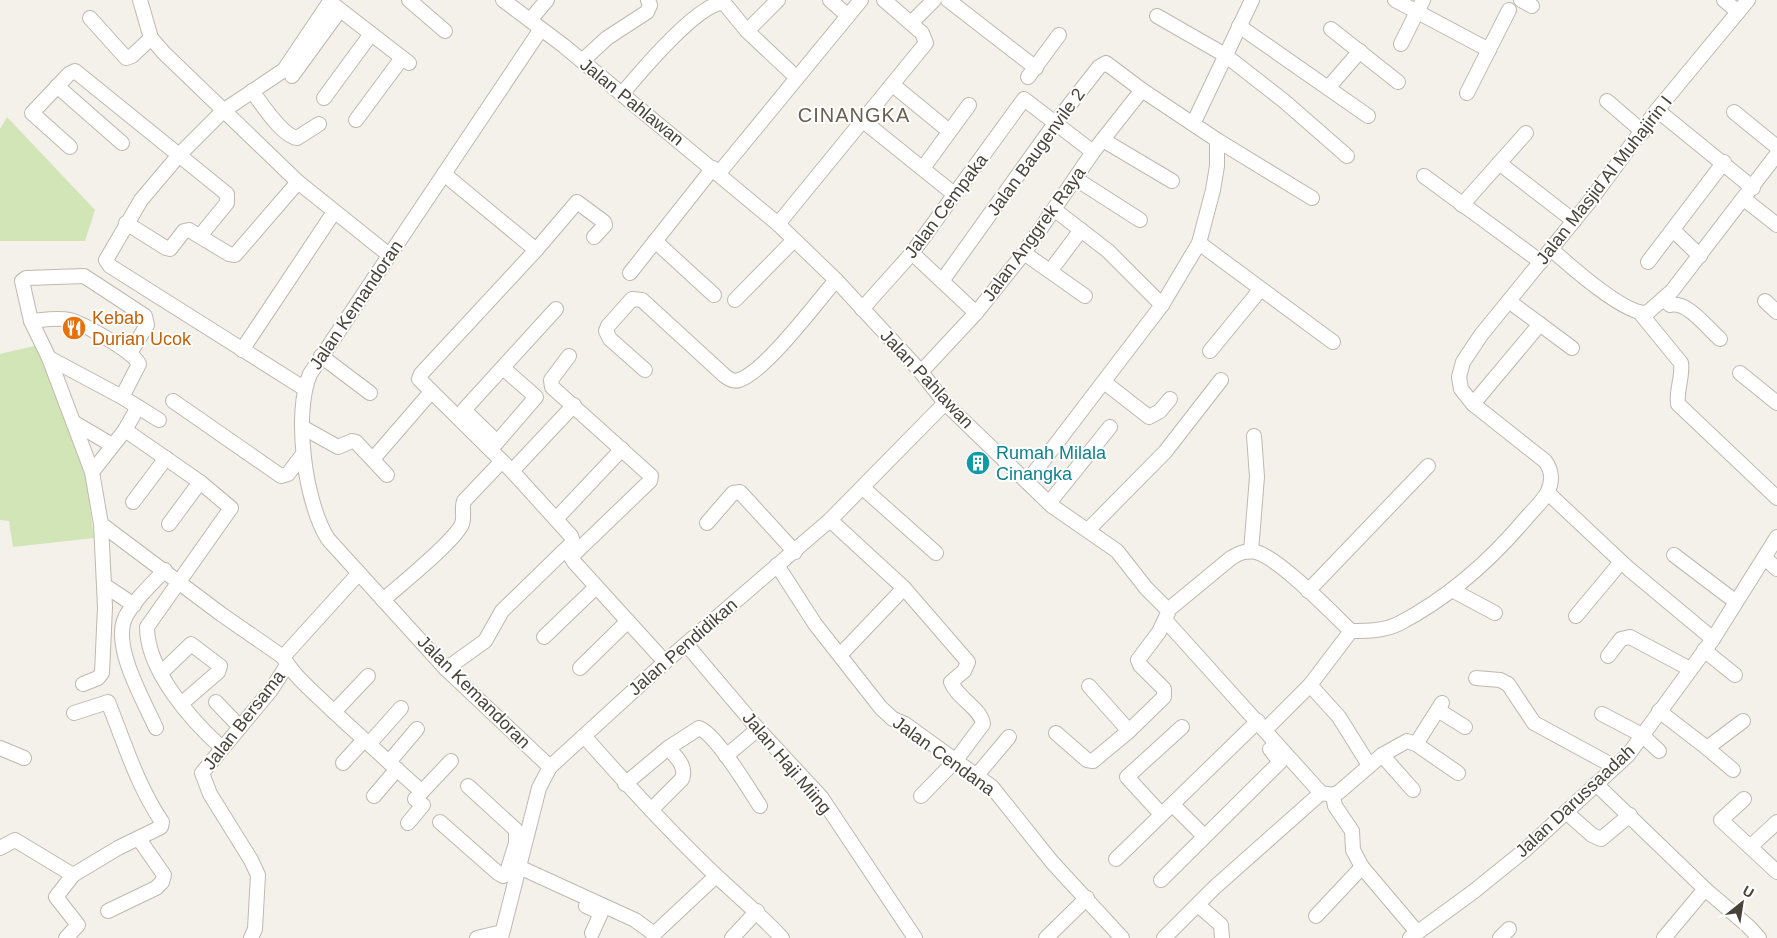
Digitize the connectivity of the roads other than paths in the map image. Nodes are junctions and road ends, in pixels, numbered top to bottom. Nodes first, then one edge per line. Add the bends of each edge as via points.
1 (140, 0) edge
2 (409, 0) edge
3 (504, 0) edge
4 (547, 0) edge
5 (648, 0) edge
6 (778, 0) edge
7 (830, 0) edge
8 (861, 0) edge
9 (884, 0) edge
10 (934, 0) edge
11 (948, 0) edge
12 (1252, 0) edge
13 (1395, 0) edge
14 (1724, 0) edge
15 (1748, 0) edge
16 (712, 3) edge
17 (334, 4) edge
18 (1420, 6) edge
19 (1509, 10) dead end
20 (1738, 12) junction
21 (848, 16) junction
22 (1157, 16) dead end
23 (90, 18) dead end
24 (530, 20) junction
25 (911, 23) junction
26 (1239, 26) junction
27 (541, 29) junction
28 (1331, 29) dead end
29 (445, 31) dead end
30 (747, 31) junction
31 (372, 34) junction
32 (1059, 35) dead end
33 (151, 38) junction
34 (1401, 44) dead end
35 (1489, 50) junction
36 (1360, 51) junction
37 (1225, 55) junction
38 (582, 61) junction
39 (292, 76) dead end
40 (797, 78) junction
41 (1398, 82) dead end
42 (893, 85) junction
43 (57, 86) junction
44 (1328, 88) junction
45 (1142, 90) junction
46 (252, 91) junction
47 (1467, 93) dead end
48 (622, 94) junction
49 (324, 98) dead end
50 (1607, 101) dead end
51 (969, 105) dead end
52 (1658, 110) junction
53 (223, 111) junction
54 (1734, 112) dead end
55 (1368, 116) dead end
56 (356, 120) dead end
57 (862, 120) junction
58 (1056, 122) junction
59 (319, 124) dead end
60 (1193, 124) junction
61 (950, 131) junction
62 (1642, 132) junction
63 (1526, 133) dead end
64 (1103, 140) junction
65 (1217, 140) junction
66 (122, 143) dead end
67 (70, 147) dead end
68 (1777, 147) edge
69 (1093, 152) junction
70 (1777, 154) edge
71 (179, 155) junction
72 (1346, 156) dead end
73 (1724, 162) junction
74 (1499, 163) junction
75 (923, 168) junction
76 (716, 170) junction
77 (444, 174) junction
78 (1424, 176) dead end
79 (1076, 179) junction
80 (1172, 181) dead end
81 (298, 182) junction
82 (1754, 188) junction
83 (954, 194) junction
84 (1312, 198) dead end
85 (1744, 199) junction
86 (1462, 205) junction
87 (1054, 210) junction
88 (334, 212) junction
89 (1140, 220) dead end
90 (1574, 221) junction
91 (126, 223) junction
92 (778, 224) junction
93 (1777, 225) edge
94 (1081, 230) junction
95 (1673, 230) junction
96 (200, 236) junction
97 (594, 237) dead end
98 (794, 240) junction
99 (655, 241) junction
100 (1198, 243) junction
101 (1551, 249) junction
102 (536, 250) junction
103 (912, 253) junction
104 (1024, 253) junction
105 (389, 255) junction
106 (1700, 256) junction
107 (1541, 262) junction
108 (1648, 262) dead end
109 (1051, 270) junction
110 (630, 273) dead end
111 (836, 280) junction
112 (942, 281) junction
113 (1260, 290) junction
114 (714, 295) dead end
115 (1085, 296) dead end
116 (1663, 299) junction
117 (735, 300) dead end
118 (1765, 301) dead end
119 (1510, 302) junction
120 (1162, 306) junction
121 (556, 309) dead end
122 (862, 309) junction
123 (1777, 312) edge
124 (976, 313) junction
125 (1640, 314) junction
126 (30, 321) junction
127 (1540, 324) junction
128 (1720, 339) dead end
129 (1333, 342) dead end
130 (1572, 348) dead end
131 (242, 350) junction
132 (1210, 351) dead end
133 (130, 353) junction
134 (321, 356) junction
135 (570, 356) dead end
136 (49, 358) junction
137 (503, 368) junction
138 (645, 370) dead end
139 (921, 372) junction
140 (1740, 373) dead end
141 (1221, 380) dead end
142 (1104, 382) junction
143 (305, 389) junction
144 (431, 392) junction
145 (370, 393) dead end
146 (122, 397) junction
147 (1170, 399) dead end
148 (173, 401) dead end
149 (945, 403) junction
150 (1777, 403) edge
151 (1473, 404) junction
152 (574, 405) junction
153 (138, 407) junction
154 (159, 420) dead end
155 (74, 422) junction
156 (302, 427) junction
157 (1110, 427) dead end
158 (125, 430) junction
159 (1254, 436) dead end
160 (112, 445) junction
161 (494, 446) junction
162 (622, 449) junction
163 (303, 454) junction
164 (166, 458) junction
165 (373, 459) junction
166 (502, 461) junction
167 (1428, 466) dead end
168 (512, 471) junction
169 (92, 472) junction
170 (387, 475) dead end
171 (200, 482) junction
172 (1027, 482) junction
173 (863, 488) junction
174 (1548, 493) junction
175 (1777, 498) edge
176 (133, 502) dead end
177 (1049, 503) junction
178 (556, 519) junction
179 (830, 520) junction
180 (707, 523) dead end
181 (101, 524) junction
182 (169, 524) dead end
183 (1088, 530) junction
184 (1777, 537) edge
185 (1251, 551) junction
186 (795, 552) junction
187 (936, 553) dead end
188 (569, 554) junction
189 (1674, 555) dead end
190 (1766, 558) junction
191 (1621, 562) junction
192 (777, 565) junction
193 (1777, 569) edge
194 (165, 570) junction
195 (359, 573) junction
196 (179, 583) junction
197 (104, 585) junction
198 (596, 587) junction
199 (904, 588) junction
200 (1452, 590) junction
201 (1308, 591) junction
202 (383, 600) junction
203 (1736, 602) junction
204 (134, 605) junction
205 (1494, 613) dead end
206 (1167, 615) junction
207 (1576, 616) dead end
208 (628, 622) junction
209 (1351, 630) junction
210 (544, 637) dead end
211 (1713, 638) junction
212 (686, 644) junction
213 (1704, 650) junction
214 (841, 654) junction
215 (1608, 656) dead end
216 (125, 660) junction
217 (285, 661) junction
218 (103, 662) junction
219 (665, 662) junction
220 (580, 668) dead end
221 (446, 669) junction
222 (1690, 669) junction
223 (161, 673) junction
224 (1735, 675) dead end
225 (368, 676) dead end
226 (1476, 678) dead end
227 (83, 684) dead end
228 (1310, 685) junction
229 (1089, 686) dead end
230 (216, 702) dead end
231 (181, 704) junction
232 (401, 708) dead end
233 (1659, 711) junction
234 (334, 712) junction
235 (74, 713) dead end
236 (1602, 714) dead end
237 (1743, 721) dead end
238 (1259, 726) junction
239 (240, 727) junction
240 (1182, 727) dead end
241 (1465, 727) dead end
242 (156, 728) dead end
243 (758, 729) junction
244 (417, 730) dead end
245 (1130, 731) junction
246 (1056, 733) dead end
247 (1642, 735) junction
248 (584, 736) junction
249 (1009, 737) dead end
250 (366, 743) junction
251 (1416, 744) junction
252 (0, 748) edge
253 (222, 748) junction
254 (668, 748) junction
255 (1707, 748) junction
256 (1659, 751) dead end
257 (1382, 755) junction
258 (726, 756) junction
259 (24, 758) dead end
260 (956, 760) junction
261 (451, 761) dead end
262 (343, 763) dead end
263 (393, 765) junction
264 (1369, 765) junction
265 (550, 767) junction
266 (1615, 767) junction
267 (1733, 770) dead end
268 (1458, 773) dead end
269 (977, 775) junction
270 (625, 784) junction
271 (1596, 784) junction
272 (468, 786) dead end
273 (1413, 790) dead end
274 (422, 792) junction
275 (1327, 794) junction
276 (374, 796) dead end
277 (921, 796) dead end
278 (1744, 799) dead end
279 (1174, 805) junction
280 (760, 806) dead end
281 (651, 810) junction
282 (1566, 812) junction
283 (1161, 814) junction
284 (1630, 815) junction
285 (440, 822) dead end
286 (1777, 822) edge
287 (408, 823) dead end
288 (1204, 836) junction
289 (139, 839) junction
290 (1750, 847) junction
291 (0, 848) edge
292 (1116, 859) dead end
293 (1362, 867) junction
294 (515, 871) junction
295 (1777, 872) edge
296 (73, 875) junction
297 (716, 876) junction
298 (1161, 880) dead end
299 (1705, 889) junction
300 (1087, 898) junction
301 (1198, 905) junction
302 (108, 911) dead end
303 (757, 912) junction
304 (1316, 916) dead end
305 (505, 929) edge
306 (592, 933) dead end
307 (651, 936) edge
308 (1413, 936) edge
309 (66, 938) edge
310 (251, 938) edge
311 (477, 938) edge
312 (732, 938) edge
313 (782, 938) edge
314 (915, 938) edge
315 (1046, 938) edge
316 (1122, 938) edge
317 (1164, 938) edge
318 (1222, 938) edge
319 (1664, 938) edge
320 (1759, 938) edge

1 - 33 street
2 - 29 street
3 - 24 street, Jalan Pahlawan
4 - 24 street
5 - 38 street via 647,12 607,38
6 - 30 street
7 - 21 street
8 - 21 street
9 - 25 street
10 - 25 street
11 - 32 street via 1032,72
12 - 26 street
13 - 18 street
14 - 20 street
15 - 20 street, Jalan Masjid Al Muhajirin I
16 - 30 street via 724,3
16 - 48 street via 678,31
17 - 31 street
17 - 39 street
17 - 46 street via 290,63
18 - 34 street
18 - 35 street
19 - 35 street
20 - 52 street, Jalan Masjid Al Muhajirin I
21 - 40 street
22 - 37 street
23 - 33 street via 126,58
24 - 27 street, Jalan Pahlawan
25 - 42 street via 922,33 926,43
26 - 37 street
26 - 44 street
27 - 38 street, Jalan Pahlawan
27 - 77 street, Jalan Kemandoran
28 - 36 street
30 - 40 street
31 - 49 street
31 - 56 street via 406,61
33 - 53 street
35 - 47 street
36 - 41 street
36 - 44 street
37 - 60 street
37 - 72 street
38 - 48 street, Jalan Pahlawan
40 - 76 street
42 - 57 street
42 - 61 street
43 - 66 street
43 - 67 street via 32,113
43 - 71 street via 71,72 77,72
44 - 55 street
45 - 58 street, Jalan Baugenvile 2 via 1106,62
45 - 60 street
45 - 64 street, Jalan Anggrek Raya
46 - 53 street
46 - 59 street via 293,138
48 - 76 street, Jalan Pahlawan
50 - 62 street
51 - 61 street
52 - 62 street, Jalan Masjid Al Muhajirin I
52 - 73 street
53 - 71 street
53 - 81 street
54 - 68 street
57 - 75 street
57 - 92 street
58 - 69 street
58 - 83 street, Jalan Cempaka via 1024,99
58 - 112 street, Jalan Baugenvile 2
60 - 65 street
61 - 75 street
62 - 90 street, Jalan Masjid Al Muhajirin I
63 - 74 street
64 - 69 street, Jalan Anggrek Raya
64 - 80 street
65 - 84 street
65 - 100 street via 1213,190
69 - 79 street, Jalan Anggrek Raya
70 - 82 street
71 - 91 street
71 - 96 street via 228,196 227,203
73 - 82 street
73 - 95 street
74 - 86 street
74 - 90 street
75 - 83 street
76 - 92 street, Jalan Pahlawan
76 - 99 street
77 - 102 street
77 - 105 street, Jalan Kemandoran
78 - 86 street
79 - 87 street, Jalan Anggrek Raya
79 - 89 street
81 - 88 street
81 - 96 street via 235,255
82 - 85 street
83 - 103 street, Jalan Cempaka
85 - 93 street
85 - 106 street
86 - 107 street
87 - 94 street
87 - 104 street, Jalan Anggrek Raya
88 - 105 street
88 - 131 street
90 - 101 street, Jalan Masjid Al Muhajirin I
91 - 96 street via 170,249 184,231
91 - 131 street via 106,263
92 - 98 street, Jalan Pahlawan
94 - 109 street
94 - 120 street via 1108,251
95 - 106 street
95 - 108 street
97 - 102 street via 605,224 577,202
98 - 111 street, Jalan Pahlawan
98 - 117 street
99 - 110 street
99 - 114 street
100 - 113 street
100 - 120 street
101 - 107 street, Jalan Masjid Al Muhajirin I
101 - 125 street via 1580,274
102 - 144 street via 421,374 419,379
103 - 112 street
103 - 122 street, Jalan Cempaka
104 - 109 street
104 - 124 street, Jalan Anggrek Raya
105 - 134 street, Jalan Kemandoran
106 - 116 street
107 - 119 street, Jalan Masjid Al Muhajirin I
109 - 115 street
111 - 122 street, Jalan Pahlawan
111 - 138 street via 763,364 740,380 733,381 642,300 632,299 606,331 610,339
112 - 124 street
113 - 129 street
113 - 132 street
116 - 125 street via 1647,313
116 - 128 street via 1690,312
118 - 123 street
119 - 127 street
119 - 151 street, Jalan Masjid Al Muhajirin I via 1463,362 1459,377 1461,389
120 - 142 street
121 - 137 street
122 - 139 street, Jalan Pahlawan
124 - 139 street, Jalan Anggrek Raya
125 - 175 street via 1680,363 1678,404
126 - 133 street via 60,318 75,322
126 - 133 street via 22,283 24,279 84,276 145,316 147,325
126 - 136 street
127 - 130 street
127 - 151 street
131 - 143 street
133 - 146 street via 139,364
134 - 143 street, Jalan Kemandoran
134 - 145 street
135 - 152 street via 551,380 552,387
136 - 146 street
136 - 155 street
137 - 161 street via 464,410
137 - 161 street via 536,397
139 - 149 street, Jalan Pahlawan
140 - 150 street
141 - 183 street via 1165,452
142 - 147 street via 1149,417 1160,411
142 - 172 street
143 - 156 street, Jalan Kemandoran
144 - 161 street
144 - 165 street
146 - 153 street
148 - 163 street via 281,476 288,474
149 - 172 street, Jalan Pahlawan
149 - 173 street, Jalan Pendidikan
151 - 174 street via 1545,461 1551,473
152 - 162 street
152 - 168 street
153 - 154 street
153 - 158 street
155 - 160 street
155 - 169 street
156 - 163 street, Jalan Kemandoran
156 - 165 street via 338,447 354,441
157 - 177 street
158 - 160 street
158 - 164 street
159 - 185 street via 1257,477
160 - 169 street
161 - 166 street
162 - 178 street
162 - 188 street via 651,476 650,481
163 - 195 street, Jalan Kemandoran via 321,527
164 - 171 street
164 - 176 street
165 - 170 street
166 - 168 street
166 - 202 street via 464,501 464,518 454,535
167 - 201 street
168 - 178 street
169 - 181 street
171 - 182 street
171 - 196 street via 229,504 230,511
172 - 177 street, Jalan Pahlawan
173 - 179 street, Jalan Pendidikan
173 - 187 street
174 - 191 street
174 - 200 street via 1491,557
177 - 183 street, Jalan Pahlawan
178 - 188 street via 573,540
179 - 186 street, Jalan Pendidikan
179 - 199 street
180 - 186 street via 733,493 740,492
181 - 194 street
181 - 197 street
183 - 206 street, Jalan Pahlawan via 1117,551
184 - 190 street, Jalan Darussaadah
185 - 201 street via 1269,558
185 - 206 street via 1231,558
186 - 192 street, Jalan Pendidikan
188 - 198 street
188 - 221 street via 502,611 485,641
189 - 203 street
190 - 193 street
190 - 203 street, Jalan Darussaadah
191 - 207 street
191 - 211 street
192 - 212 street, Jalan Pendidikan
192 - 214 street, Jalan Cendana via 815,624
194 - 196 street
194 - 204 street
195 - 202 street, Jalan Kemandoran
195 - 217 street, Jalan Bersama
196 - 217 street
196 - 223 street via 147,627
197 - 204 street
197 - 218 street
198 - 208 street
198 - 210 street
199 - 214 street
199 - 260 street via 968,662 964,671 951,682 981,717 983,724
200 - 205 street
200 - 209 street via 1399,624 1386,629
201 - 209 street
202 - 221 street, Jalan Kemandoran
203 - 211 street, Jalan Darussaadah
204 - 216 street via 123,626
206 - 238 street, Jalan Pahlawan
206 - 245 street via 1138,660 1164,690 1164,697
208 - 219 street
208 - 220 street
209 - 228 street
211 - 213 street, Jalan Darussaadah
212 - 219 street, Jalan Pendidikan
212 - 243 street, Jalan Haji Miing
213 - 222 street, Jalan Darussaadah
213 - 224 street
214 - 260 street, Jalan Cendana via 881,708
215 - 222 street via 1626,637
216 - 218 street
216 - 242 street
217 - 234 street
217 - 239 street, Jalan Bersama via 271,690
218 - 227 street via 100,676
219 - 248 street, Jalan Pendidikan
221 - 265 street, Jalan Kemandoran
222 - 233 street, Jalan Darussaadah
223 - 231 street
223 - 231 street via 195,640 221,668
225 - 234 street
226 - 266 street via 1508,684 1534,723
228 - 238 street
228 - 264 street via 1339,717
229 - 245 street
230 - 239 street
231 - 253 street
232 - 250 street
233 - 247 street, Jalan Darussaadah
233 - 255 street
234 - 250 street
235 - 289 street via 108,702 130,764 162,825
236 - 247 street
237 - 255 street
238 - 275 street
238 - 279 street
238 - 288 street via 1280,762
239 - 253 street, Jalan Bersama
240 - 283 street via 1127,777
241 - 251 street via 1440,707
243 - 258 street
243 - 314 street, Jalan Haji Miing via 821,797
244 - 263 street
245 - 246 street via 1104,754 1090,761
247 - 256 street
247 - 266 street, Jalan Darussaadah
248 - 265 street, Jalan Pendidikan
248 - 270 street
249 - 269 street
250 - 262 street
250 - 263 street
251 - 257 street via 1403,742
251 - 268 street
252 - 259 street
253 - 310 street, Jalan Bersama via 202,773 210,794 258,875 255,929
254 - 258 street via 699,728 706,730
254 - 270 street
254 - 281 street via 684,773 682,779
255 - 267 street
257 - 264 street
257 - 273 street
258 - 280 street
260 - 269 street, Jalan Cendana
260 - 277 street
261 - 274 street
263 - 274 street
263 - 276 street
264 - 275 street
265 - 294 street, Jalan Pendidikan via 539,788
266 - 271 street, Jalan Darussaadah
269 - 300 street, Jalan Cendana via 1005,801 1052,862
270 - 281 street
271 - 282 street, Jalan Darussaadah
271 - 284 street
272 - 294 street via 516,830
274 - 287 street via 415,799 423,805
275 - 293 street via 1352,831 1353,850
275 - 301 street via 1215,887
278 - 290 street via 1721,820
279 - 283 street
279 - 288 street
281 - 297 street
282 - 284 street via 1601,839
282 - 308 street, Jalan Darussaadah via 1525,850
283 - 292 street
284 - 299 street
285 - 294 street via 498,873 503,876
286 - 290 street
288 - 298 street
289 - 296 street
289 - 302 street via 164,875 162,882
290 - 295 street
291 - 296 street via 15,840
293 - 304 street
293 - 308 street
294 - 305 street, Jalan Pendidikan
294 - 306 street via 601,912
294 - 307 street via 635,920
296 - 309 street via 56,896 78,925
297 - 303 street
297 - 307 street
299 - 319 street
299 - 320 street
300 - 315 street
300 - 316 street, Jalan Cendana
301 - 317 street
301 - 318 street via 1221,925
303 - 312 street
303 - 313 street
305 - 311 street

